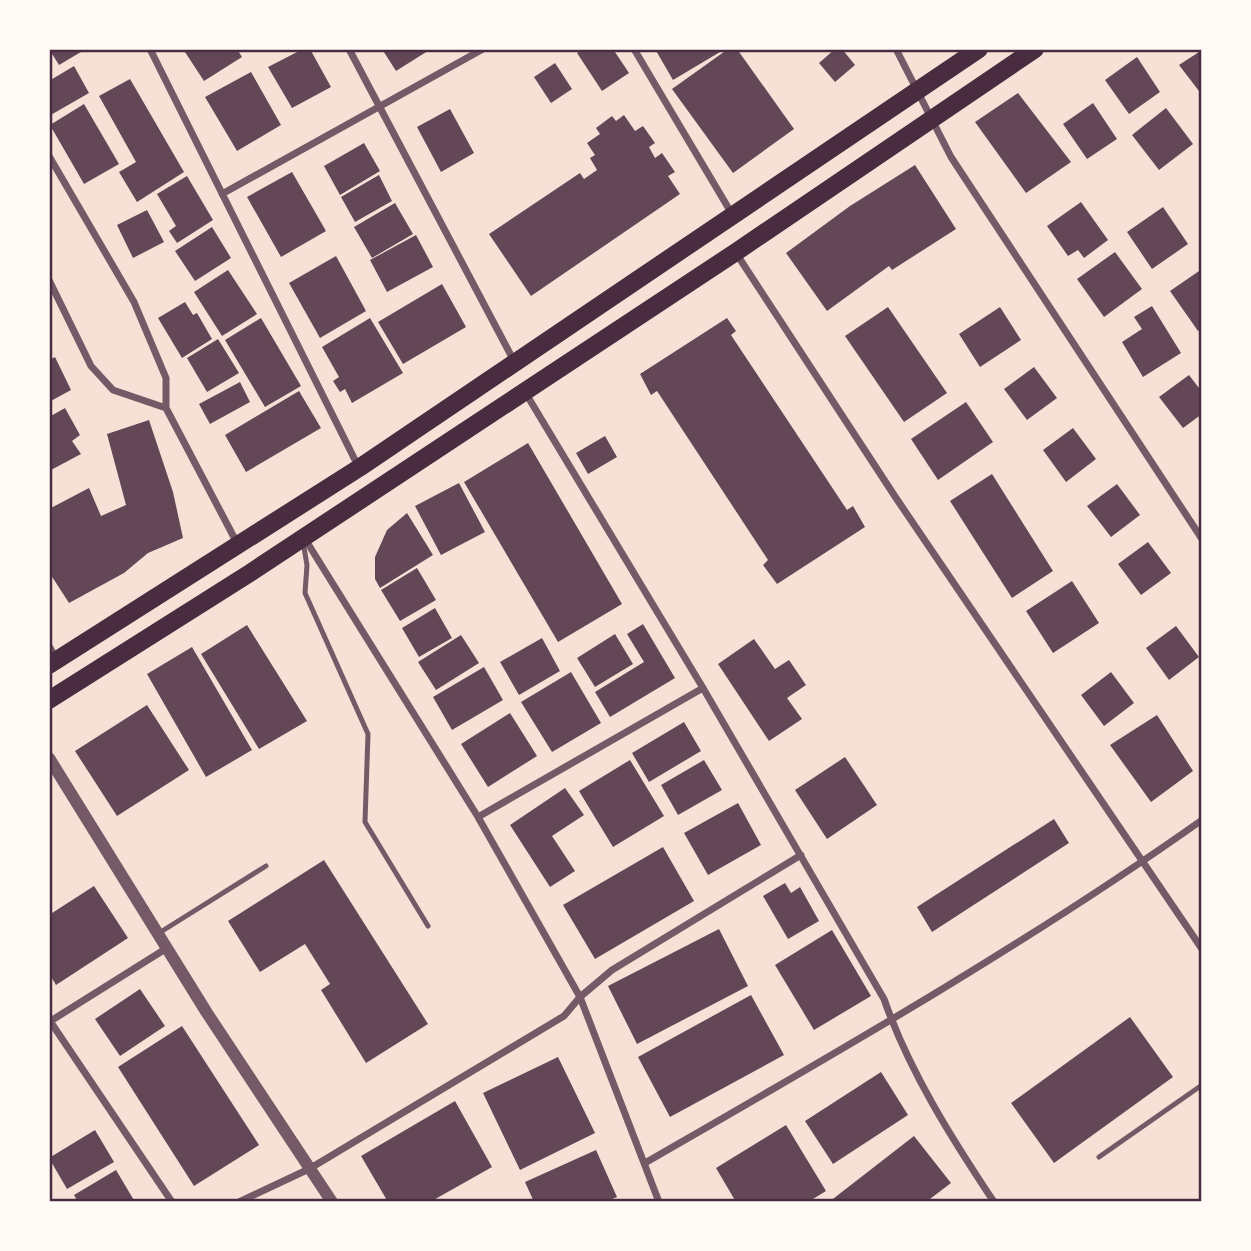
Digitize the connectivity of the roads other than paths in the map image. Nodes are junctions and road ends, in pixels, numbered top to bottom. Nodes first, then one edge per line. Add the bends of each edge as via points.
1 (150, 49) edge
2 (349, 49) edge
3 (483, 49) edge
4 (634, 49) edge
5 (896, 49) edge
6 (979, 49) edge
7 (1035, 49) edge
8 (920, 90) junction
9 (379, 108) junction
10 (931, 118) junction
11 (49, 156) edge
12 (222, 194) junction
13 (733, 216) junction
14 (736, 252) junction
15 (49, 280) edge
16 (515, 363) junction
17 (524, 392) junction
18 (166, 408) junction
19 (359, 468) junction
20 (302, 536) junction
21 (1202, 538) edge
22 (237, 544) junction
23 (52, 657) edge
24 (703, 688) junction
25 (49, 699) edge
26 (49, 758) edge
27 (478, 817) junction
28 (1202, 820) edge
29 (801, 855) junction
30 (1145, 861) junction
31 (267, 866) dead end
32 (428, 926) dead end
33 (159, 933) junction
34 (168, 947) junction
35 (1202, 949) edge
36 (580, 997) junction
37 (892, 1021) junction
38 (50, 1022) edge
39 (1202, 1085) edge
40 (1099, 1157) dead end
41 (645, 1163) junction
42 (309, 1169) junction
43 (172, 1202) edge
44 (239, 1202) edge
45 (331, 1202) edge
46 (659, 1202) edge
47 (994, 1202) edge

1 - 12 street
2 - 9 street
3 - 9 street
4 - 13 street
5 - 8 street
6 - 8 main road
7 - 10 main road
8 - 10 street
8 - 13 main road
9 - 12 street
9 - 16 street
10 - 14 main road
10 - 21 street via 951,156
11 - 18 street via 134,302 166,378
12 - 19 street
13 - 16 main road
14 - 17 main road
14 - 30 street via 896,498
15 - 18 street via 91,366 113,390
16 - 19 main road
17 - 20 main road
17 - 24 street
18 - 22 street
19 - 22 main road
20 - 25 main road
20 - 27 street
20 - 32 lane via 305,593 368,734 365,822
22 - 23 main road
24 - 27 street
24 - 29 street
26 - 33 street
27 - 36 street
28 - 30 street
29 - 36 street via 612,970
29 - 37 street via 884,999
30 - 35 street
30 - 37 street
31 - 33 lane
33 - 34 street
34 - 38 street
34 - 42 street
36 - 41 street
36 - 42 street via 564,1016
37 - 41 street
37 - 47 street via 951,1138
38 - 43 street
39 - 40 lane
41 - 46 street
42 - 44 street
42 - 45 street

